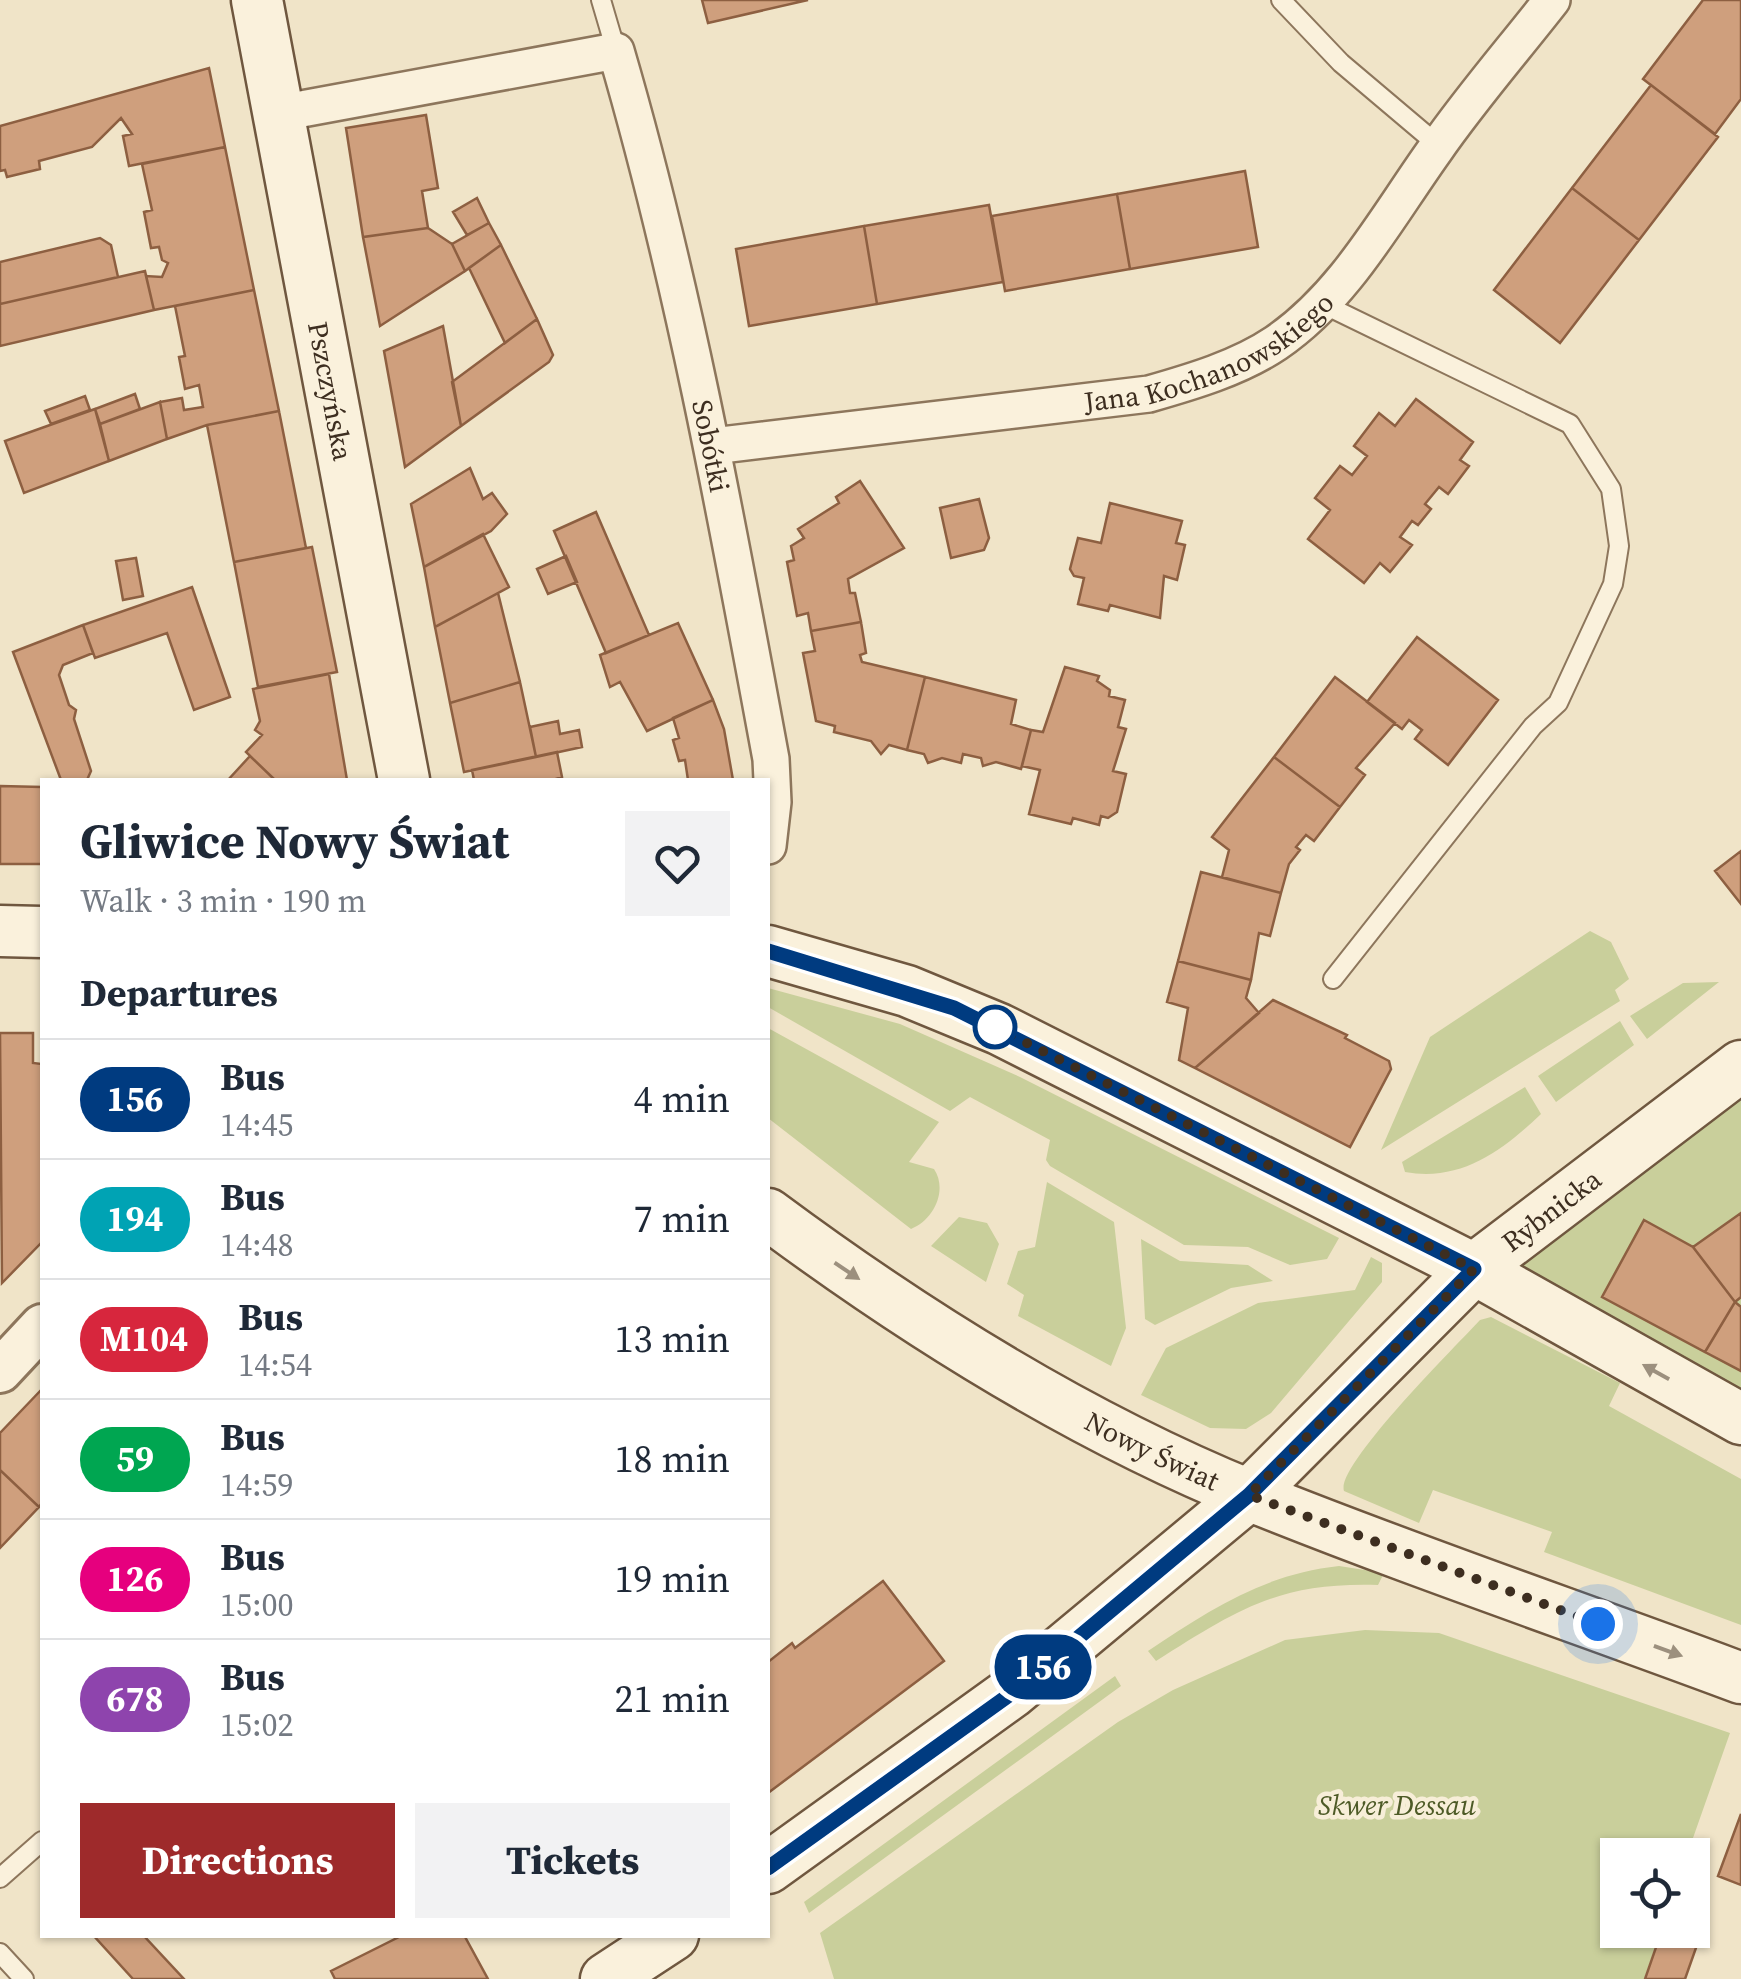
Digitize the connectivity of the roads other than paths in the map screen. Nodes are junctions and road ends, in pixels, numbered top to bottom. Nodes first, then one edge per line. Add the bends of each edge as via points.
1 (257, 0) edge
2 (601, 0) edge
3 (1282, 0) edge
4 (1552, 0) edge
5 (616, 51) junction
6 (280, 113) junction
7 (1438, 145) junction
8 (1323, 304) junction
9 (713, 446) junction
10 (404, 778) edge
11 (770, 828) edge
12 (0, 931) edge
13 (40, 932) edge
14 (770, 952) edge
15 (1333, 979) dead end
16 (1741, 1066) edge
17 (770, 1215) edge
18 (1474, 1269) junction
19 (40, 1328) edge
20 (0, 1371) edge
21 (1741, 1418) edge
22 (1249, 1495) junction
23 (1741, 1678) edge
24 (40, 1842) edge
25 (770, 1867) edge
26 (0, 1878) edge
27 (669, 1938) edge
28 (0, 1953) edge
29 (24, 1979) edge
30 (606, 1979) edge

1 - 6 main road, Pszczyńska
2 - 5 lane
3 - 7 lane via 1341,63
4 - 7 street, Jana Kochanowskiego
5 - 6 street
5 - 9 street, Sobótki via 662,207
6 - 10 main road, Pszczyńska
7 - 8 street, Jana Kochanowskiego
8 - 9 street, Jana Kochanowskiego via 1273,345 1148,394
8 - 15 lane via 1570,424 1611,489 1619,546 1613,584 1558,702
9 - 11 street, Sobótki via 771,759
12 - 13 main road
14 - 18 main road via 954,1008
16 - 18 main road, Rybnicka
17 -> 22 main road, Nowy Świat via 948,1338 1104,1426
21 -> 18 main road
18 - 22 main road, Rybnicka
19 - 20 street
22 -> 23 main road, Nowy Świat
22 - 25 main road, Rybnicka via 1012,1693
24 - 26 lane
27 - 30 main road
28 - 29 lane

